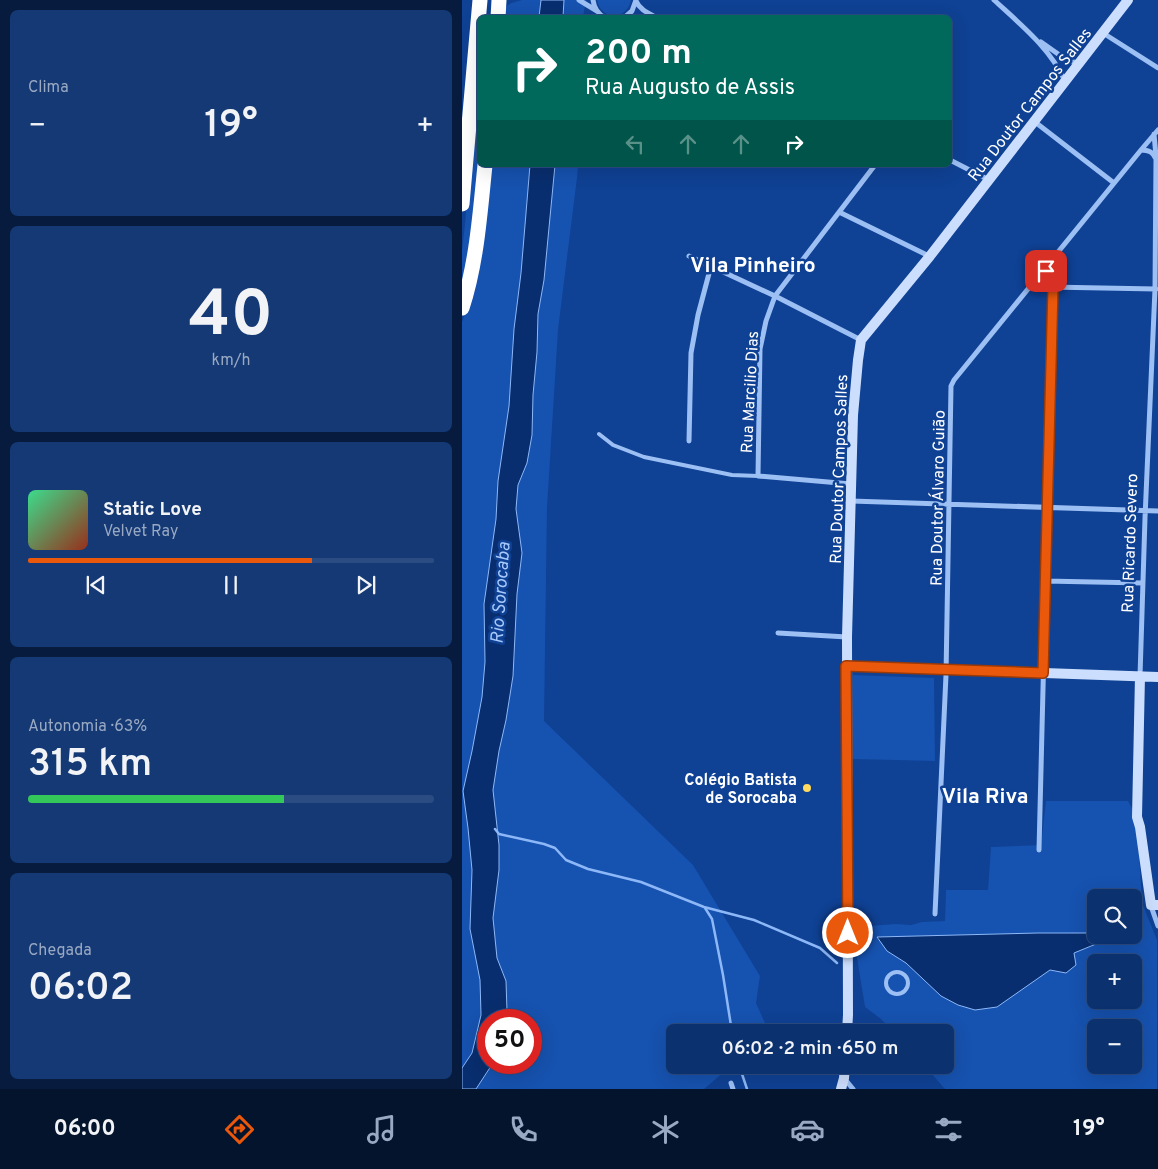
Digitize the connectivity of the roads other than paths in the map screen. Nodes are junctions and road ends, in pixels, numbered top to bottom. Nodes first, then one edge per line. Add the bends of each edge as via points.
1 (480, 0) edge
2 (579, 0) edge
3 (593, 0) edge
4 (636, 0) edge
5 (994, 0) edge
6 (1128, 0) edge
7 (597, 11) junction
8 (479, 15) edge
9 (602, 15) edge
10 (627, 15) edge
11 (652, 15) edge
12 (1103, 33) junction
13 (477, 34) edge
14 (1032, 36) junction
15 (1079, 63) junction
16 (1158, 68) edge
17 (1064, 81) junction
18 (1035, 122) junction
19 (1156, 132) edge
20 (1141, 150) junction
21 (1156, 159) edge
22 (952, 161) edge
23 (485, 167) edge
24 (873, 167) edge
25 (989, 180) junction
26 (1114, 183) junction
27 (462, 204) edge
28 (839, 212) junction
29 (689, 256) dead end
30 (930, 256) junction
31 (711, 266) junction
32 (1040, 274) junction
33 (1053, 287) junction
34 (1156, 289) edge
35 (775, 296) junction
36 (462, 308) edge
37 (861, 340) junction
38 (599, 434) dead end
39 (690, 440) dead end
40 (758, 476) junction
41 (851, 484) junction
42 (850, 501) junction
43 (949, 504) junction
44 (1048, 508) junction
45 (1145, 511) junction
46 (1158, 511) edge
47 (1045, 581) junction
48 (1142, 582) junction
49 (778, 633) dead end
50 (847, 637) junction
51 (846, 666) junction
52 (946, 669) junction
53 (1043, 673) junction
54 (1140, 676) junction
55 (1158, 676) edge
56 (1039, 850) dead end
57 (1154, 905) edge
58 (936, 914) dead end
59 (1158, 926) edge
60 (908, 984) joint
61 (847, 1024) edge
62 (844, 1074) edge
63 (844, 1078) junction
64 (732, 1083) dead end
65 (734, 1089) edge
66 (841, 1089) edge
67 (853, 1089) edge

1 - 8 highway
2 - 7 street
3 - 7 street
4 - 10 street
4 - 11 street
5 - 14 street
6 - 12 main road, Rua Doutor Campos Salles
7 - 9 street
12 - 15 main road, Rua Doutor Campos Salles
12 - 16 street
13 - 27 highway
14 - 15 street via 1068,61
14 - 17 street via 1054,61
15 - 17 main road, Rua Doutor Campos Salles
17 - 18 main road, Rua Doutor Campos Salles
18 - 25 main road, Rua Doutor Campos Salles
18 - 26 street
19 - 20 street, Rua Doutor Álvaro Guião
19 - 21 street, Rua Ricardo Severo
20 - 21 street via 1148,150
20 - 26 street, Rua Doutor Álvaro Guião
21 - 34 street, Rua Ricardo Severo
22 - 25 street
23 - 36 highway via 477,240
24 - 28 street, Rua Marcilio Dias
25 - 30 main road, Rua Doutor Campos Salles
26 - 32 street, Rua Doutor Álvaro Guião
28 - 30 street
28 - 35 street, Rua Marcilio Dias
29 - 31 street
30 - 37 main road, Rua Doutor Campos Salles
31 - 35 street
31 - 39 street via 691,353
32 - 33 street via 1039,280 1044,286
32 - 33 street via 1048,272 1052,275
32 - 43 street, Rua Doutor Álvaro Guião via 951,386
33 - 34 street
33 - 44 street
34 - 45 street, Rua Ricardo Severo
35 - 37 street
35 - 40 street, Rua Marcilio Dias via 760,349
37 - 41 main road, Rua Doutor Campos Salles via 852,416
38 - 40 lane via 613,445 644,457 732,475
40 - 41 street
41 - 42 main road, Rua Doutor Campos Salles
42 - 43 street
42 - 50 main road, Rua Doutor Campos Salles
43 - 44 street
43 - 52 street, Rua Doutor Álvaro Guião
44 - 45 street
44 - 47 street
45 - 46 street
45 - 48 street, Rua Ricardo Severo
47 - 48 street
47 - 53 street
48 - 54 street, Rua Ricardo Severo
49 - 50 street
50 - 51 main road, Rua Doutor Campos Salles
51 - 52 main road
51 - 61 main road, Rua Doutor Campos Salles
52 - 53 main road
52 - 58 street, Rua Doutor Álvaro Guião
53 - 54 main road
53 - 56 street
54 - 55 main road
54 - 57 main road, Rua Ricardo Severo via 1138,817
57 - 59 street, Rua Ricardo Severo
60 - 60 lane via 904,974 897,972 890,974 885,984 894,994 905,991
62 - 63 main road
63 - 66 main road
63 - 67 street
64 - 65 street

